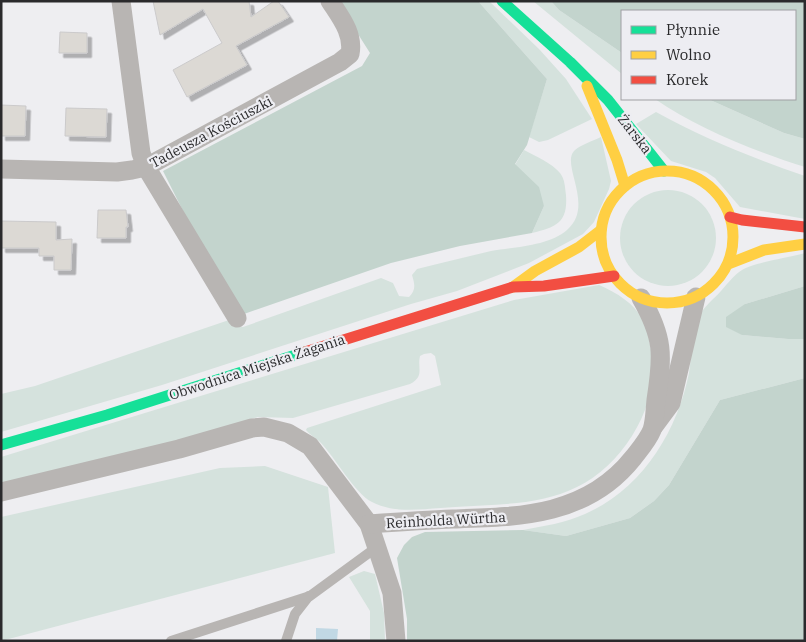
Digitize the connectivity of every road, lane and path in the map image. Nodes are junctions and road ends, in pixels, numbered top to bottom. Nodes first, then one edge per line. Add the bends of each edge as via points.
1 (121, 1) edge
2 (330, 1) edge
3 (502, 1) edge
4 (583, 76) junction
5 (146, 167) junction
6 (1, 169) edge
7 (664, 171) junction
8 (625, 186) junction
9 (730, 216) junction
10 (805, 227) edge
11 (601, 230) junction
12 (805, 244) edge
13 (728, 264) junction
14 (614, 276) junction
15 (512, 287) junction
16 (696, 296) junction
17 (641, 298) junction
18 (237, 318) dead end
19 (652, 429) junction
20 (1, 445) edge
21 (1, 492) edge
22 (369, 524) junction
23 (377, 547) junction
24 (310, 596) junction
25 (171, 641) edge
26 (286, 641) edge
27 (396, 641) edge

1 - 5 street via 141,152
2 - 5 street, Tadeusza Kościuszki via 345,24 352,43 350,54
3 - 4 main road, Żarska
4 - 7 main road, Żarska via 608,100
4 - 8 main road, Żarska via 618,160
5 - 6 street, Tadeusza Kościuszki via 117,172
5 - 18 street
7 - 8 main road via 650,173
7 - 9 main road via 698,178 723,201
8 - 11 main road via 609,206
9 - 10 main road
9 - 13 main road via 734,232
11 - 14 main road via 603,254
11 - 15 main road, Obwodnica Miejska Żagania via 578,249 538,269
12 - 13 main road via 764,250
13 - 16 main road via 715,283
14 - 15 main road, Obwodnica Miejska Żagania
14 - 17 main road
15 - 20 main road, Obwodnica Miejska Żagania via 107,415
16 - 17 main road via 668,303
16 - 19 street via 671,403
17 - 19 street, Reinholda Würtha via 660,340 661,366
19 - 22 street, Reinholda Würtha via 622,472 577,502 512,517
21 - 22 street, Reinholda Würtha via 264,427 288,433 310,446
22 - 23 street
23 - 24 lane
23 - 27 street via 392,594
24 - 25 lane
24 - 26 lane via 295,614

